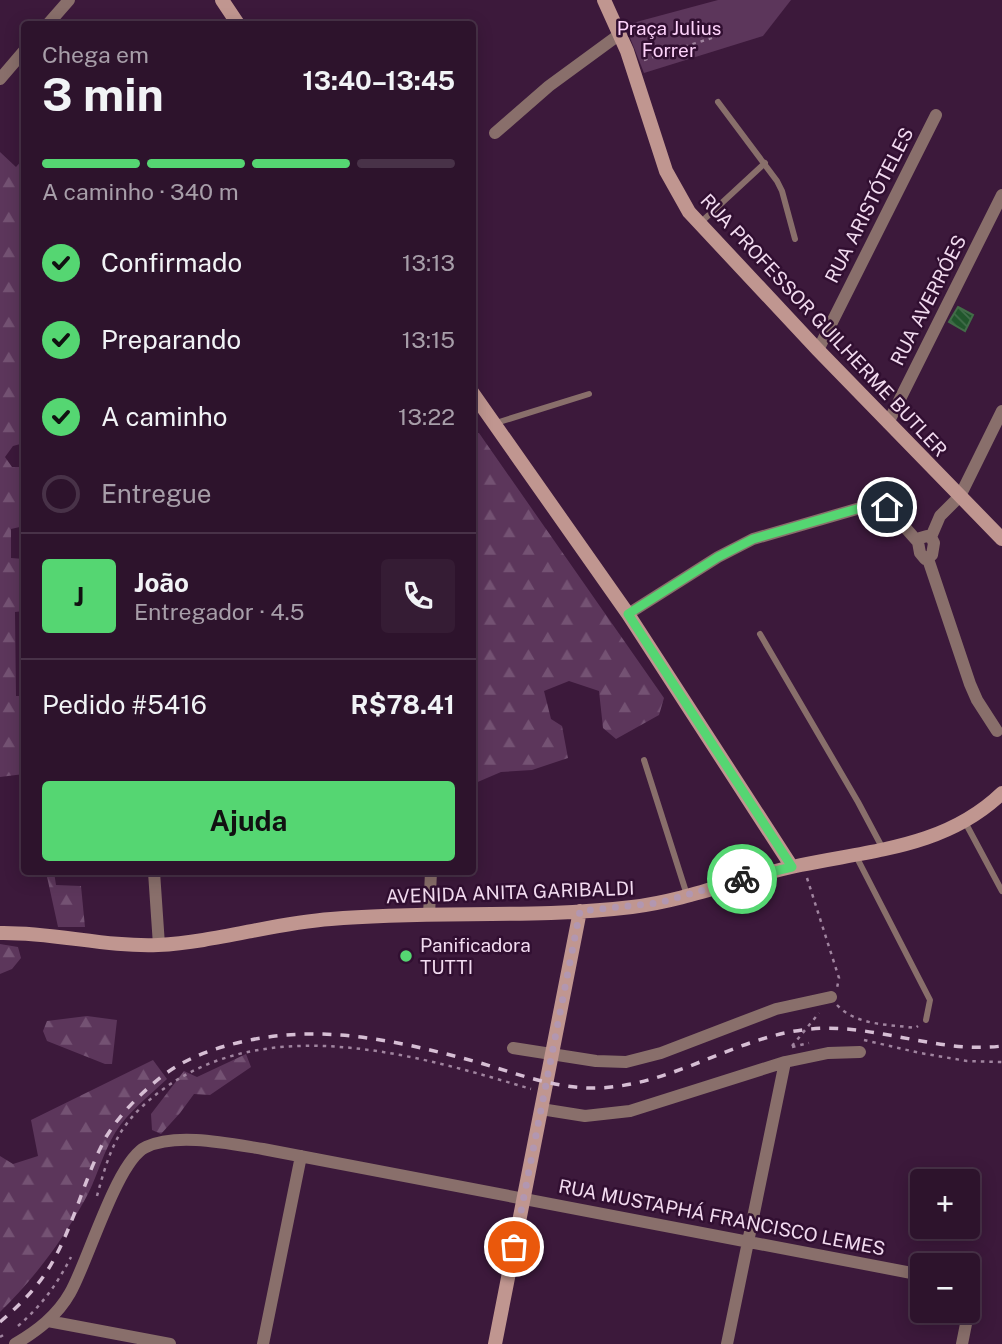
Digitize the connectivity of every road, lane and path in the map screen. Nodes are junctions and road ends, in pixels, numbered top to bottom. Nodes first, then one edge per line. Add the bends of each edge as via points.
1 (69, 0) edge
2 (222, 0) edge
3 (604, 0) edge
4 (51, 21) edge
5 (236, 21) edge
6 (620, 34) junction
7 (724, 34) dead end
8 (21, 54) edge
9 (632, 65) junction
10 (0, 79) edge
11 (718, 102) dead end
12 (936, 115) dead end
13 (495, 134) dead end
14 (765, 163) junction
15 (1002, 195) edge
16 (699, 224) junction
17 (795, 239) dead end
18 (818, 349) junction
19 (589, 394) dead end
20 (476, 398) edge
21 (1002, 411) edge
22 (888, 423) junction
23 (494, 424) junction
24 (960, 496) junction
25 (931, 537) junction
26 (1002, 539) edge
27 (918, 542) junction
28 (928, 559) junction
29 (628, 614) junction
30 (760, 634) dead end
31 (997, 731) dead end
32 (644, 760) dead end
33 (1002, 793) edge
34 (965, 821) junction
35 (884, 851) junction
36 (856, 856) junction
37 (797, 866) junction
38 (154, 875) edge
39 (431, 875) edge
40 (1002, 891) edge
41 (687, 895) junction
42 (580, 911) junction
43 (429, 915) junction
44 (0, 933) edge
45 (159, 945) junction
46 (831, 997) junction
47 (926, 1020) joint
48 (513, 1048) dead end
49 (860, 1052) dead end
50 (552, 1054) junction
51 (785, 1062) junction
52 (534, 1090) dead end
53 (541, 1109) junction
54 (301, 1156) junction
55 (523, 1199) junction
56 (95, 1202) dead end
57 (748, 1241) junction
58 (75, 1251) dead end
59 (910, 1273) edge
60 (48, 1321) junction
61 (965, 1323) edge
62 (17, 1328) dead end
63 (0, 1337) edge
64 (12, 1338) edge
65 (35, 1338) edge
66 (170, 1344) edge
67 (263, 1344) edge
68 (495, 1344) edge
69 (727, 1344) edge
70 (962, 1344) edge

1 - 4 street
2 - 5 main road
3 - 6 main road, RUA PROFESSOR GUILHERME BUTLER
6 - 9 main road, RUA PROFESSOR GUILHERME BUTLER
6 - 13 street via 549,86
7 - 9 path
8 - 10 street
9 - 16 main road, RUA PROFESSOR GUILHERME BUTLER via 666,171
11 - 14 lane
12 - 18 street, RUA ARISTÓTELES
14 - 16 lane
14 - 17 lane via 782,191
15 - 22 street, RUA AVERRÓES
16 - 18 main road, RUA PROFESSOR GUILHERME BUTLER
18 - 22 main road, RUA PROFESSOR GUILHERME BUTLER
19 - 23 lane
20 - 23 main road
21 - 24 street
22 - 24 main road, RUA PROFESSOR GUILHERME BUTLER
23 - 29 main road
24 - 25 street via 940,516
24 - 26 main road, RUA PROFESSOR GUILHERME BUTLER
25 - 27 street
25 - 28 street via 934,547
27 - 28 street via 922,557
27 - 29 street via 887,507 874,504 753,539
28 - 31 street via 970,684
29 - 37 main road
30 - 35 lane
32 - 41 lane
33 - 34 main road, AVENIDA ANITA GARIBALDI
34 - 35 main road, AVENIDA ANITA GARIBALDI
34 - 40 lane
35 - 36 main road, AVENIDA ANITA GARIBALDI
36 - 37 main road, AVENIDA ANITA GARIBALDI
36 - 47 lane via 930,1000
37 - 41 main road, AVENIDA ANITA GARIBALDI
37 - 46 path via 839,978
38 - 45 street
39 - 43 street
41 - 42 main road, AVENIDA ANITA GARIBALDI via 635,907
42 - 43 main road, AVENIDA ANITA GARIBALDI
42 - 50 main road
43 - 45 main road, AVENIDA ANITA GARIBALDI via 313,920
44 - 45 main road, AVENIDA ANITA GARIBALDI
46 - 47 path via 848,1016 864,1021 915,1028
46 - 50 street via 776,1009 635,1060 605,1062
46 - 51 path
48 - 50 street
49 - 51 street
50 - 53 main road
51 - 53 street via 630,1111 585,1116
51 - 57 street
52 - 56 path via 427,1061 342,1046 300,1045 229,1057 191,1071 159,1091 135,1114 117,1139
53 - 55 main road
54 - 55 street, RUA MUSTAPHÁ FRANCISCO LEMES
54 - 60 street, RUA MUSTAPHÁ FRANCISCO LEMES via 210,1141 164,1141 143,1148 127,1167 69,1295
54 - 67 street
55 - 57 street, RUA MUSTAPHÁ FRANCISCO LEMES
55 - 68 main road
57 - 59 street, RUA MUSTAPHÁ FRANCISCO LEMES
57 - 69 street
58 - 62 path via 41,1306
60 - 65 street
60 - 66 street
61 - 70 street
63 - 64 path
64 - 65 street

